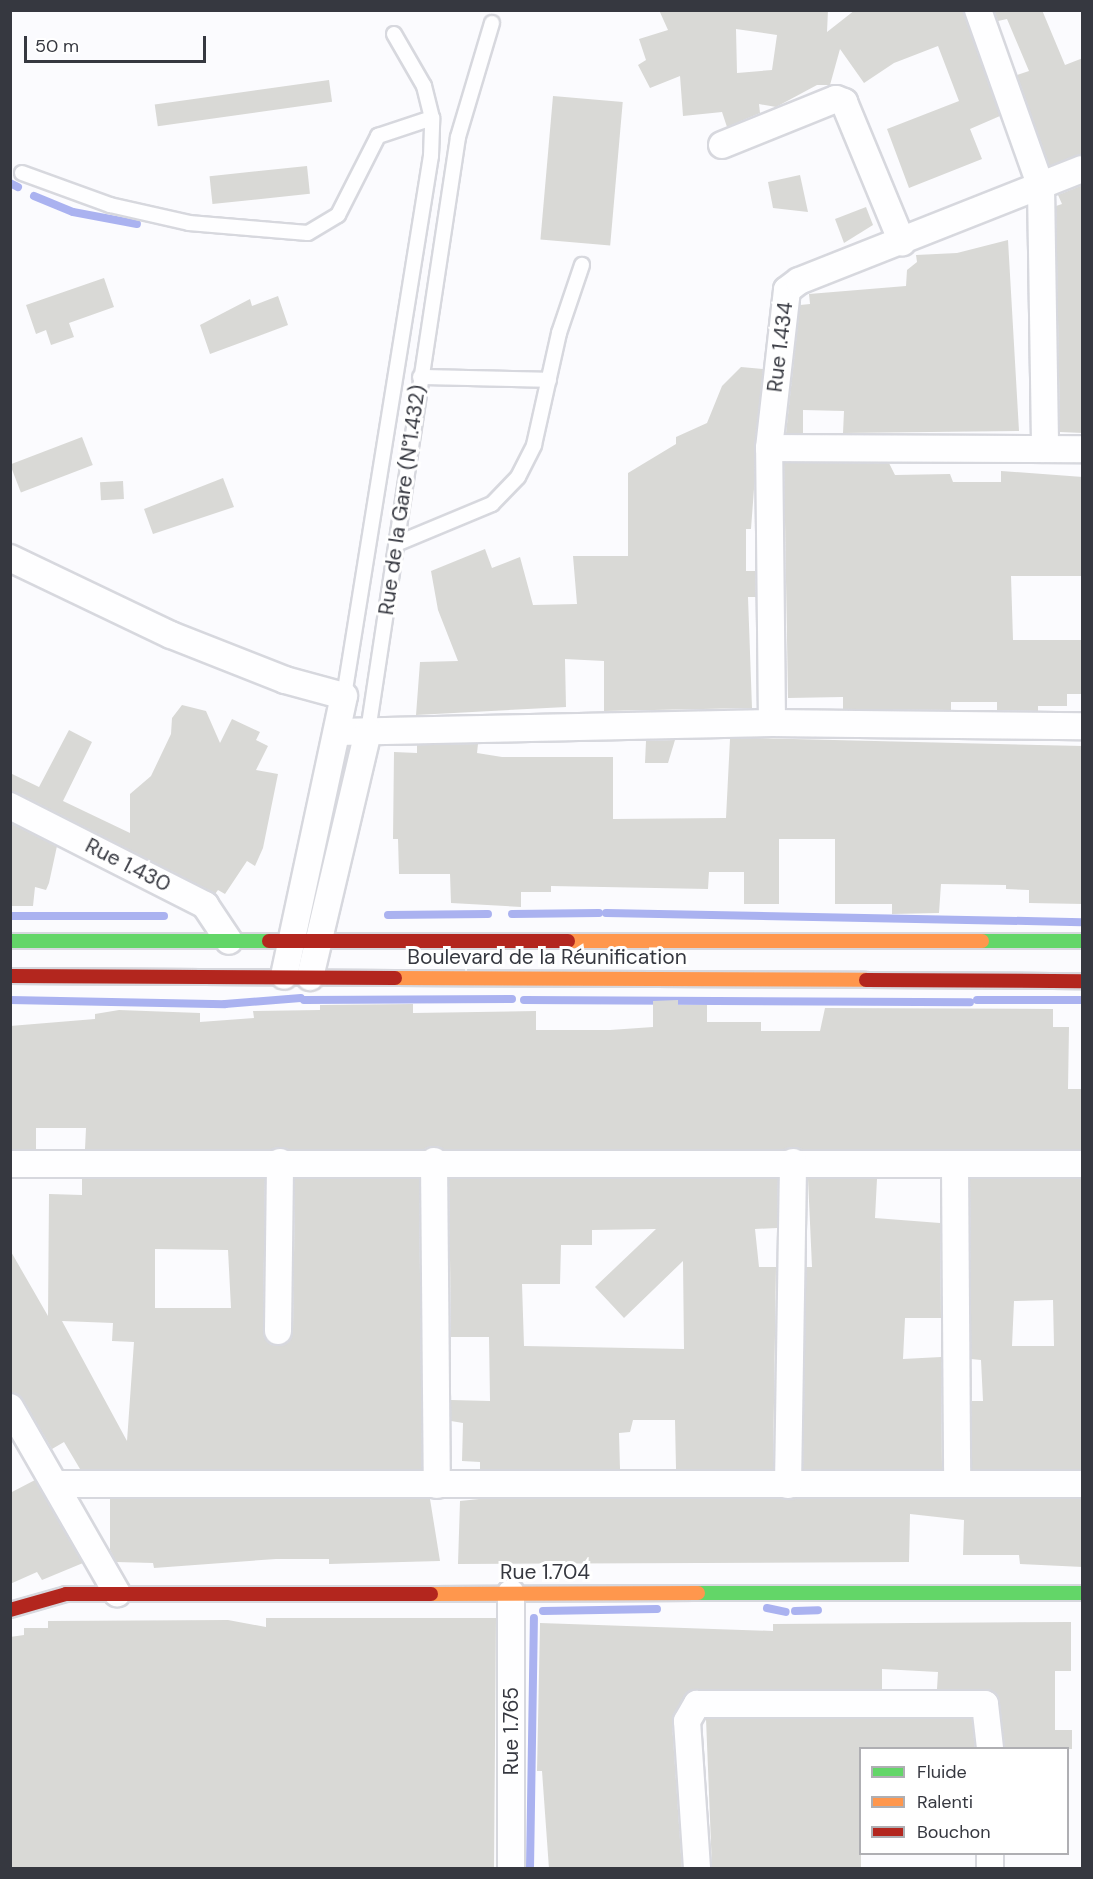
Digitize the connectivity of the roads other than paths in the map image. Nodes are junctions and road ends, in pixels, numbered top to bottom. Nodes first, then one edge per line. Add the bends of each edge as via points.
1 (978, 10) edge
2 (492, 22) dead end
3 (394, 34) dead end
4 (432, 118) junction
5 (722, 145) dead end
6 (1083, 170) edge
7 (22, 173) dead end
8 (1041, 187) junction
9 (902, 242) junction
10 (582, 265) dead end
11 (420, 377) junction
12 (549, 380) junction
13 (769, 448) junction
14 (1045, 449) junction
15 (1083, 449) edge
16 (396, 543) junction
17 (10, 558) edge
18 (344, 696) junction
19 (772, 723) junction
20 (1083, 726) edge
21 (368, 731) junction
22 (337, 732) junction
23 (10, 806) edge
24 (292, 940) junction
25 (319, 940) junction
26 (10, 941) edge
27 (229, 941) junction
28 (1083, 941) edge
29 (10, 976) edge
30 (284, 976) junction
31 (310, 977) junction
32 (1083, 981) edge
33 (434, 1161) junction
34 (280, 1162) junction
35 (793, 1162) junction
36 (10, 1164) edge
37 (1083, 1164) edge
38 (955, 1166) junction
39 (278, 1330) dead end
40 (10, 1407) edge
41 (957, 1483) junction
42 (55, 1484) junction
43 (1083, 1484) edge
44 (437, 1485) junction
45 (788, 1485) junction
46 (117, 1593) junction
47 (511, 1593) junction
48 (1083, 1593) edge
49 (10, 1610) edge
50 (990, 1747) edge
51 (511, 1869) edge
52 (697, 1869) edge

1 - 8 street
2 - 11 lane, Rue de la Gare (N°1.432) via 458,137
3 - 4 lane via 424,86
4 - 7 lane via 378,136 338,215 308,233 189,223 110,205
4 - 18 lane via 422,220
5 - 9 street via 836,99 844,102
6 - 8 street, Rue 1.434
8 - 9 street, Rue 1.434
8 - 14 street
9 - 13 street, Rue 1.434 via 799,281 787,291
10 - 12 lane
11 - 12 lane
11 - 16 lane, Rue de la Gare (N°1.432)
12 - 16 lane via 534,445 518,477 492,504
13 - 14 street
13 - 19 street, Rue 1.434
14 - 15 street
16 - 21 lane, Rue de la Gare (N°1.432)
17 - 18 street via 171,635 285,680
18 - 22 street
19 - 20 street
19 - 21 street
21 - 22 street
21 - 25 street, Rue de la Gare (N°1.432)
22 - 24 street
23 - 27 street, Rue 1.430 via 206,905
24 - 25 main road
24 - 27 main road
24 - 30 street
25 - 28 main road
25 - 31 street, Rue de la Gare (N°1.432)
26 - 27 main road
29 - 30 main road, Boulevard de la Réunification
30 - 31 main road, Boulevard de la Réunification
31 - 32 main road, Boulevard de la Réunification
33 - 34 street
33 - 35 street
33 - 44 street
34 - 36 street
34 - 39 street
35 - 38 street
35 - 45 street
37 - 38 street
38 - 41 street
40 - 42 street
41 - 43 street
41 - 45 street
42 - 44 street
42 - 46 street
44 - 45 street
46 - 47 main road, Rue 1.704
46 - 49 main road, Rue 1.704 via 66,1594
47 - 48 main road, Rue 1.704
47 - 51 street, Rue 1.765
50 - 52 street via 985,1704 697,1704 687,1721

